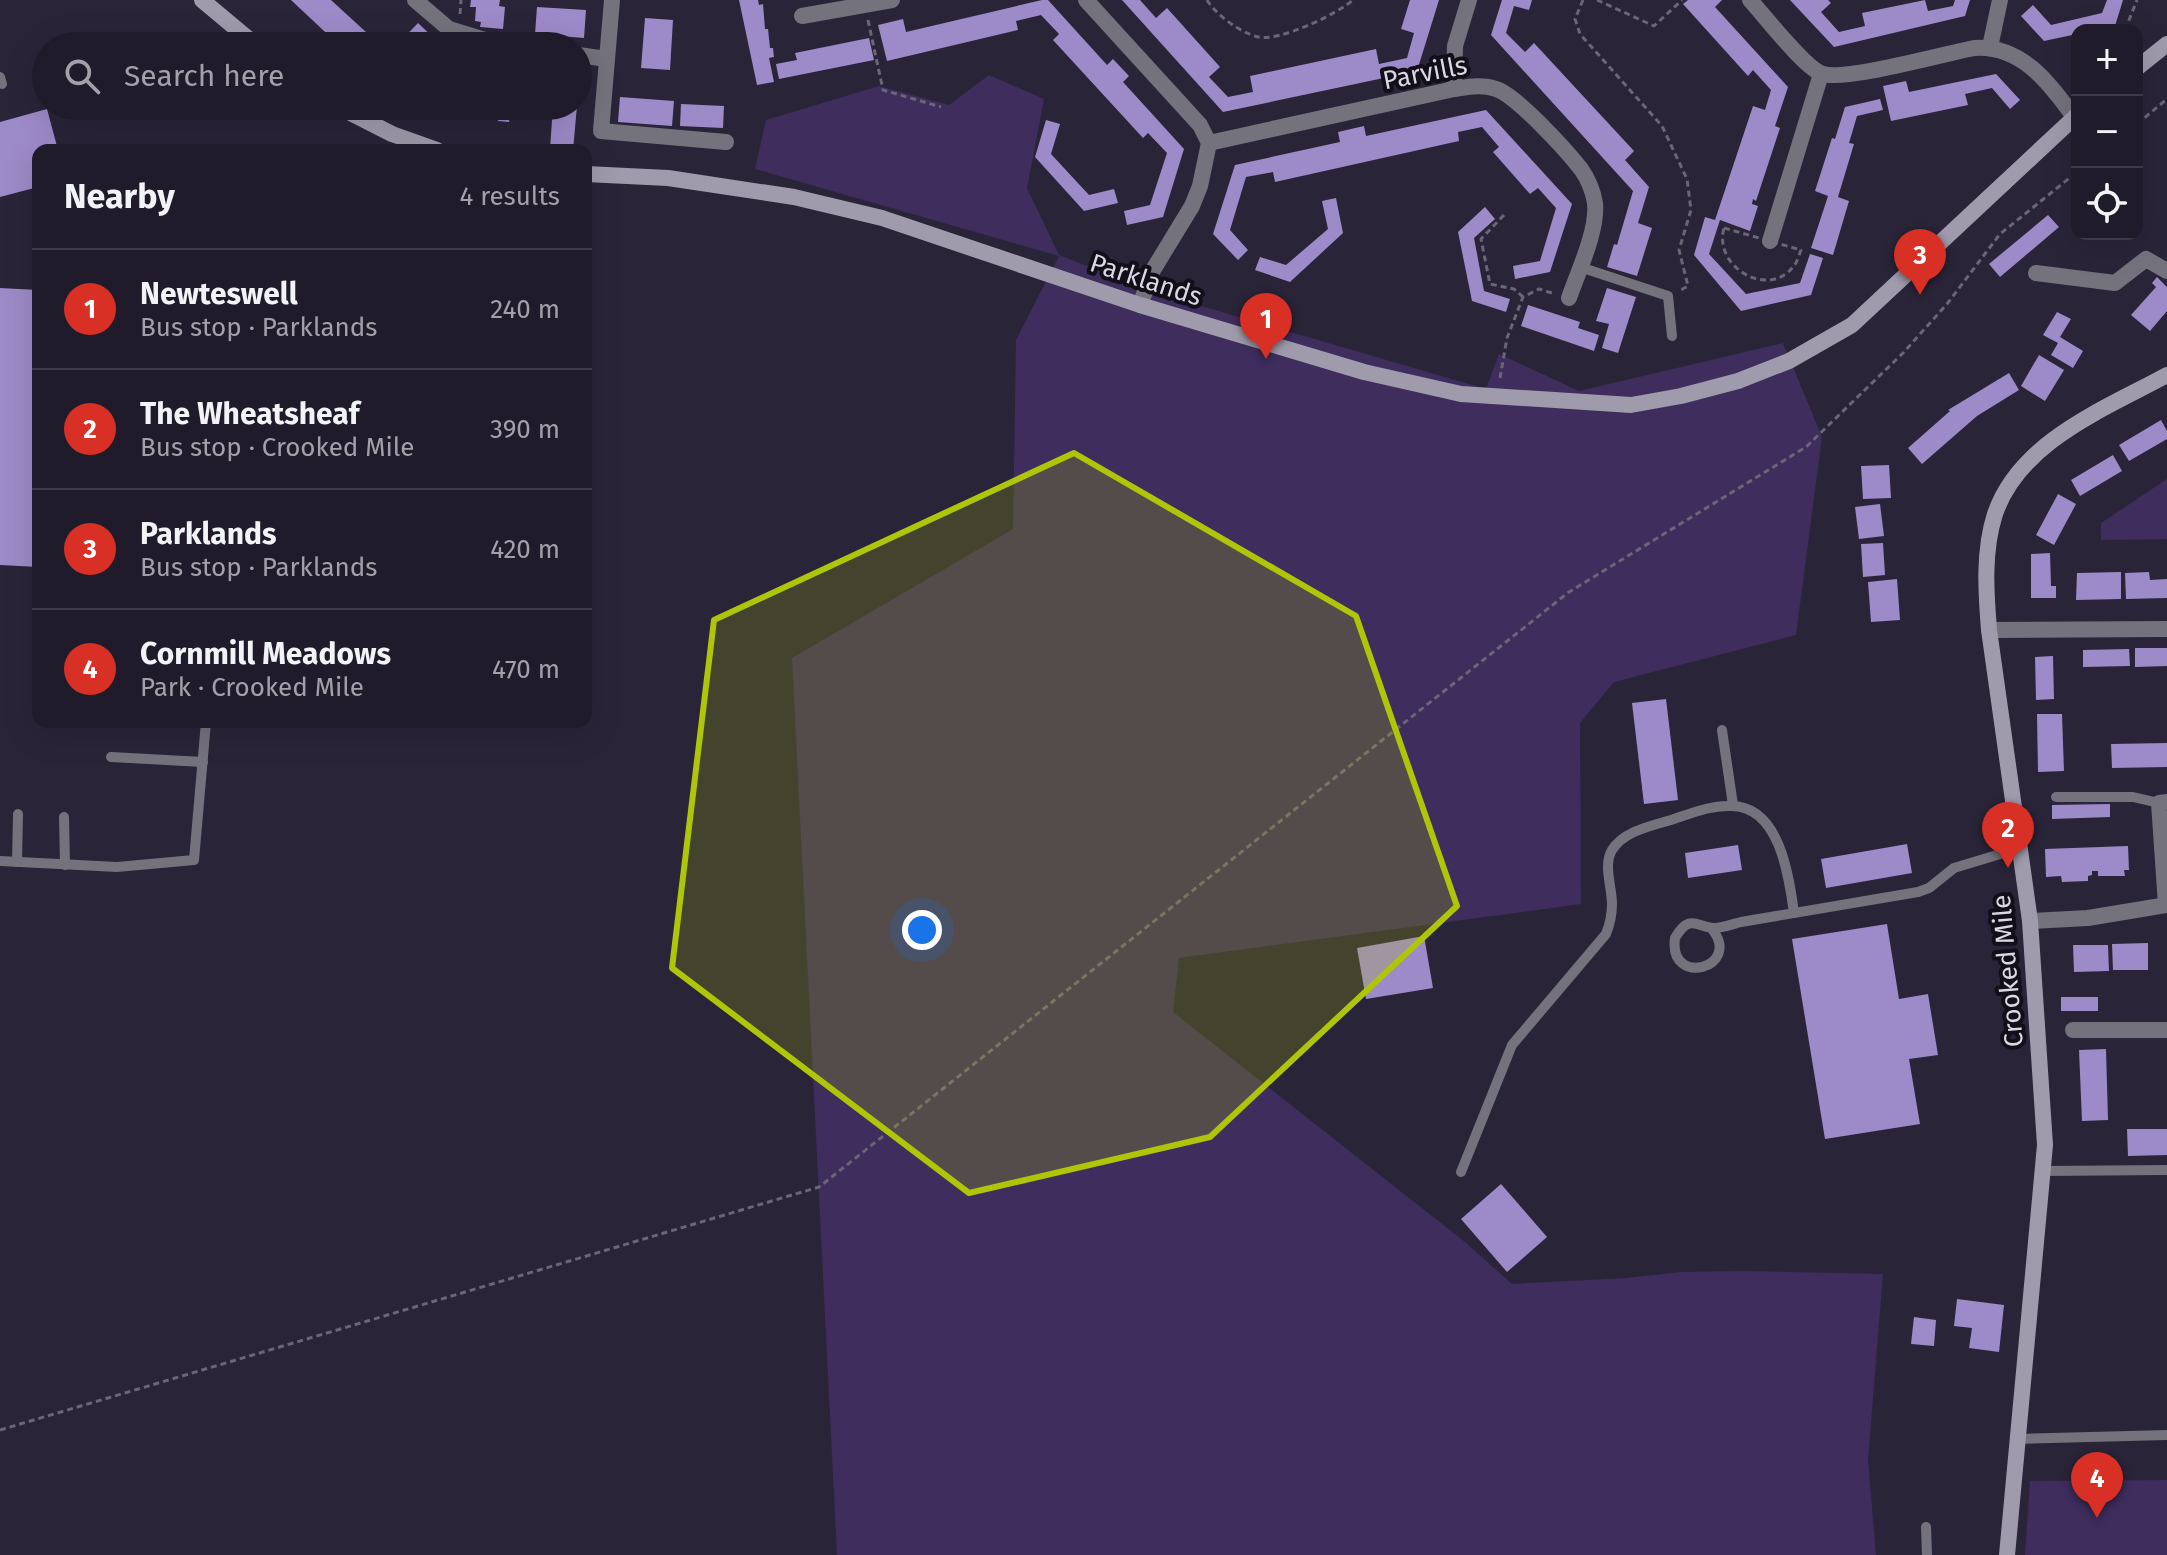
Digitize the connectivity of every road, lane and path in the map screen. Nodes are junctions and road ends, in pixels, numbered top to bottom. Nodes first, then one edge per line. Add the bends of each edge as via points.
1 (202, 0) edge
2 (415, 0) edge
3 (612, 0) edge
4 (892, 0) edge
5 (1086, 0) edge
6 (1207, 0) edge
7 (1353, 0) edge
8 (1469, 0) edge
9 (1583, 0) edge
10 (1597, 0) edge
11 (1682, 0) edge
12 (1750, 0) edge
13 (2000, 0) edge
14 (2137, 0) edge
15 (861, 3) edge
16 (802, 16) dead end
17 (2127, 24) edge
18 (240, 32) edge
19 (459, 32) edge
20 (2167, 44) edge
21 (1990, 47) junction
22 (592, 57) edge
23 (607, 59) junction
24 (2143, 63) edge
25 (1821, 74) junction
26 (1454, 89) junction
27 (2167, 99) edge
28 (941, 107) dead end
29 (2071, 111) edge
30 (2143, 119) edge
31 (364, 120) edge
32 (2071, 120) edge
33 (726, 142) dead end
34 (1209, 143) junction
35 (420, 144) edge
36 (592, 174) edge
37 (2071, 177) edge
38 (1504, 215) dead end
39 (1770, 241) dead end
40 (1580, 267) junction
41 (2167, 271) edge
42 (2036, 273) dead end
43 (1668, 296) junction
44 (1523, 297) junction
45 (1569, 298) joint
46 (1140, 305) junction
47 (1672, 336) dead end
48 (2167, 375) edge
49 (1497, 398) junction
50 (2167, 629) edge
51 (1989, 630) junction
52 (206, 728) edge
53 (1722, 730) dead end
54 (111, 757) dead end
55 (203, 762) junction
56 (2056, 797) dead end
57 (2163, 802) edge
58 (1733, 805) junction
59 (18, 814) dead end
60 (64, 817) dead end
61 (2020, 848) junction
62 (0, 861) edge
63 (17, 862) junction
64 (65, 865) junction
65 (2166, 905) edge
66 (1794, 913) junction
67 (2030, 921) junction
68 (1712, 929) junction
69 (2073, 1030) dead end
70 (2167, 1030) edge
71 (2167, 1170) edge
72 (2043, 1171) junction
73 (1461, 1172) dead end
74 (0, 1430) edge
75 (2167, 1435) edge
76 (2017, 1439) junction
77 (1926, 1527) dead end
78 (1927, 1555) edge
79 (2007, 1555) edge

1 - 18 street
2 - 19 street
3 - 23 street
4 - 15 street
5 - 34 street via 1200,125
6 - 7 path via 1217,15 1259,37 1279,35 1340,11
8 - 26 street via 1455,46
9 - 43 path via 1575,19 1580,34 1662,126 1687,179 1691,210 1679,250 1688,286
10 - 11 path via 1654,26
12 - 25 street
13 - 21 street
14 - 17 path
15 - 16 street
15 - 28 path via 883,90
20 - 24 street
21 - 25 street via 1845,75
21 - 29 street via 2012,53 2033,69
22 - 23 street
23 - 33 street via 601,131
25 - 39 street
26 - 34 street, Parvills
26 - 40 street, Parvills via 1482,85 1514,98 1581,170 1595,206
27 - 30 path
31 - 35 street
32 - 49 street, Parklands via 1852,325 1789,361 1738,381 1631,405
34 - 46 street via 1192,206 1153,270
36 - 46 street, Parklands via 668,178 809,200 882,218
37 - 74 path via 2000,234 1903,353 1806,447 1569,592 819,1187
38 - 44 path via 1481,239 1490,284 1514,289
40 - 43 lane
40 - 45 street, Parvills
41 - 42 street via 2146,259 2115,283
43 - 47 lane
44 - 45 path via 1539,289
44 - 49 path via 1507,338
46 - 49 street, Parklands via 1364,372
48 - 51 street, Crooked Mile via 2059,435 2008,488 1990,539
50 - 51 street
51 - 61 street, Crooked Mile
52 - 55 lane
53 - 58 lane
54 - 55 lane
55 - 64 lane via 194,860 117,867
56 - 57 lane
57 - 65 street
58 - 66 lane via 1753,812 1775,835
58 - 73 lane via 1632,832 1613,847 1608,859 1612,902 1606,934 1512,1045
59 - 63 lane
60 - 64 lane
61 - 66 lane via 1954,868 1918,892
61 - 67 street, Crooked Mile
62 - 63 lane
63 - 64 lane
65 - 67 street
66 - 68 lane
67 - 72 street, Crooked Mile
68 - 68 lane via 1692,923 1679,932 1674,946 1679,961 1693,968 1714,961 1719,948
69 - 70 street
71 - 72 lane
72 - 76 street, Crooked Mile
75 - 76 lane
76 - 79 street, Crooked Mile
77 - 78 lane

